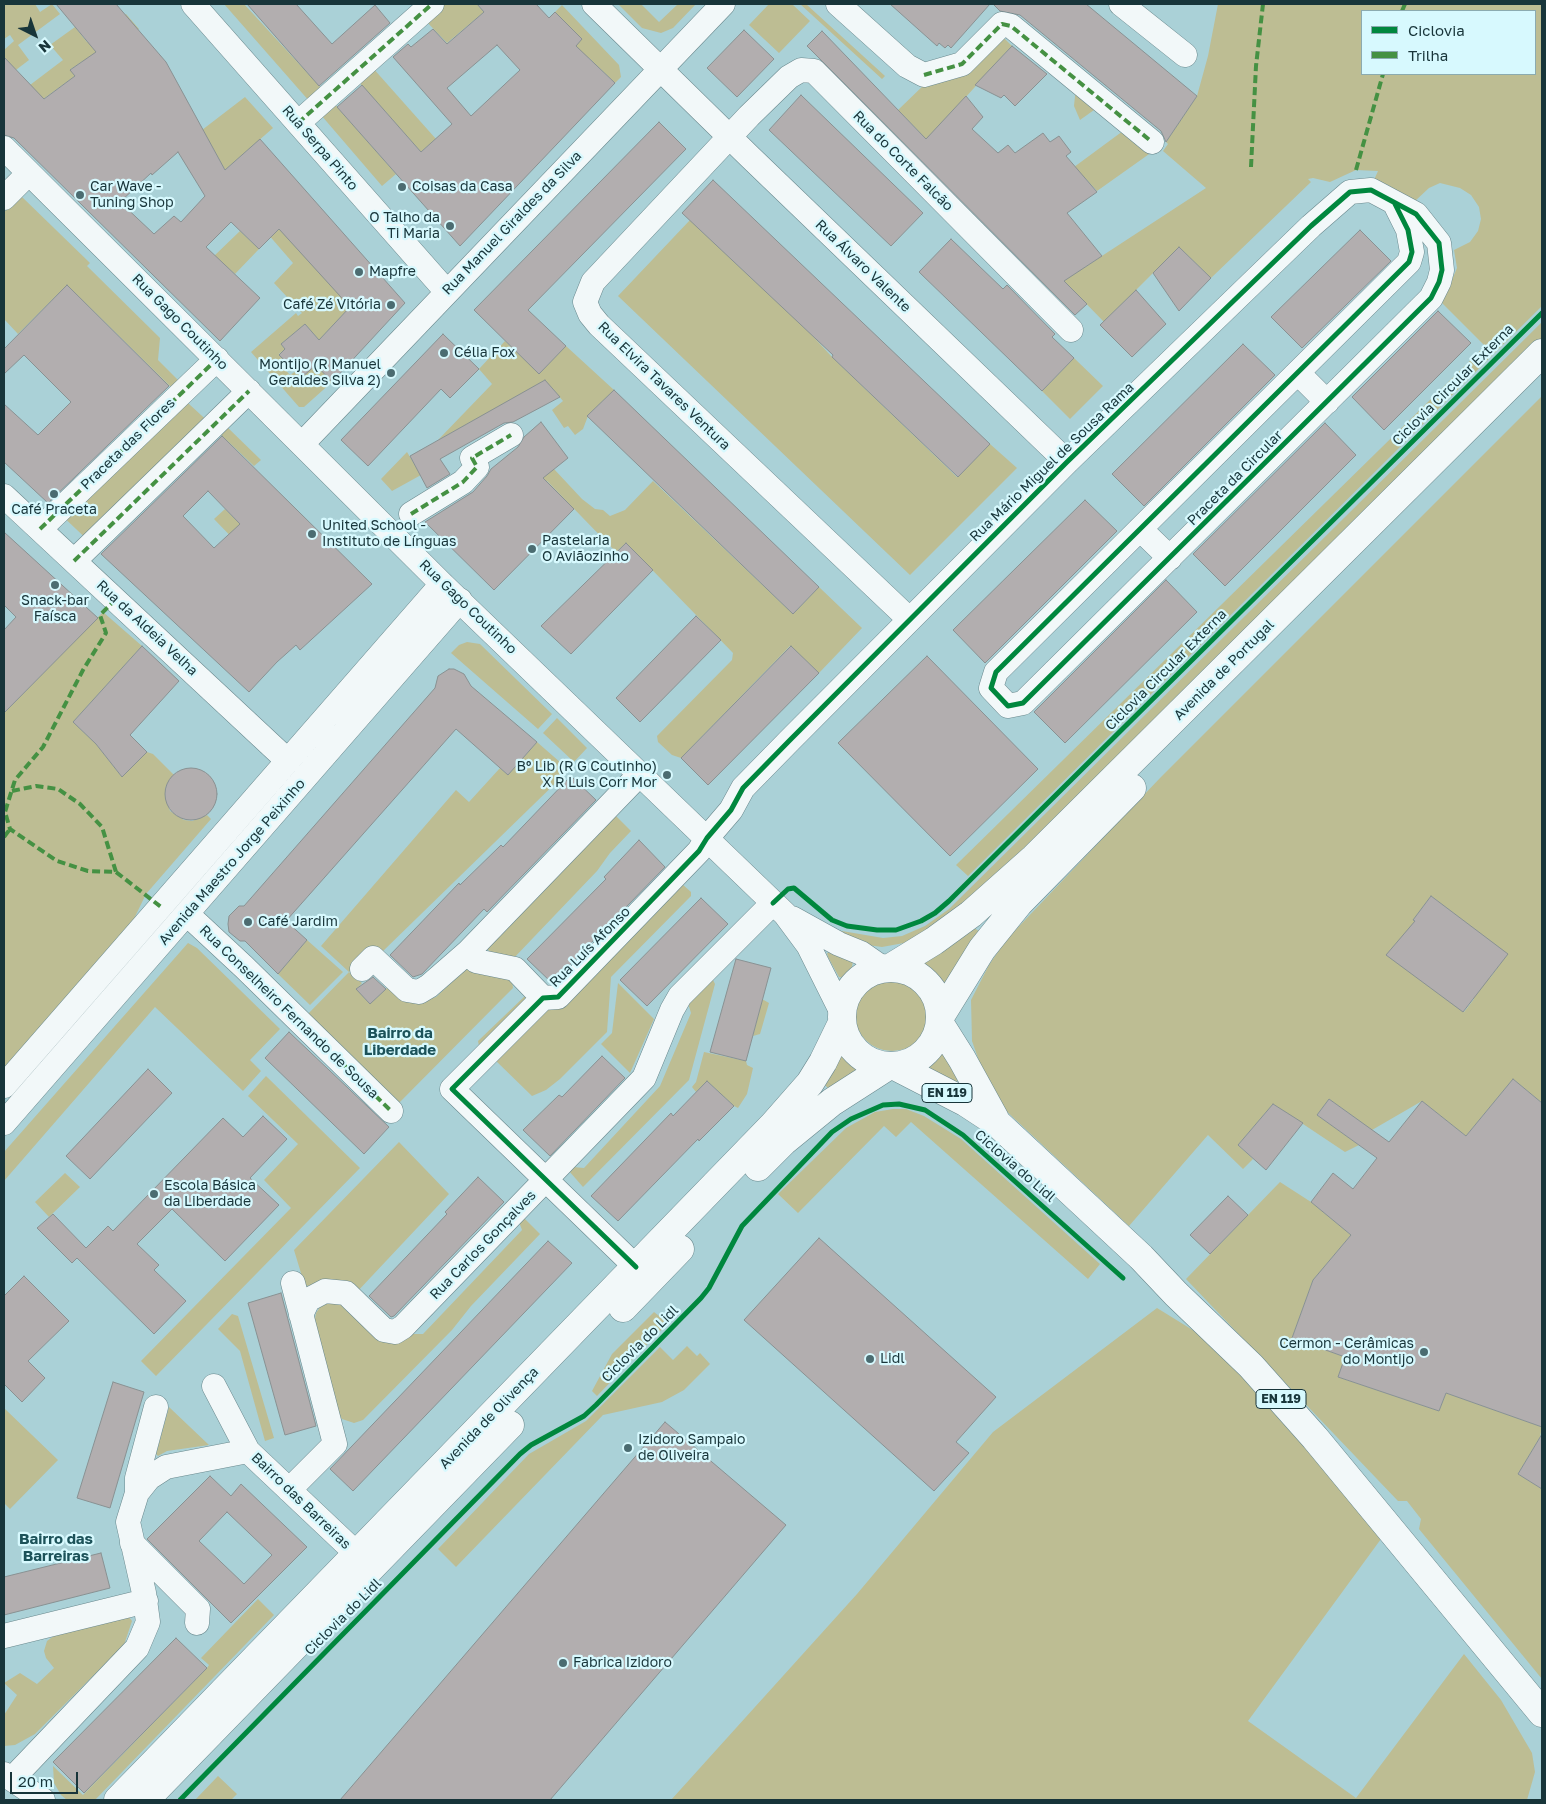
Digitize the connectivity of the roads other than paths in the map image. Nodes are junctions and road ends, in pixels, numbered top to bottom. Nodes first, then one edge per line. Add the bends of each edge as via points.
1 (193, 4) edge
2 (432, 4) edge
3 (594, 4) edge
4 (723, 4) edge
5 (838, 4) edge
6 (1121, 4) edge
7 (1185, 55) dead end
8 (660, 69) junction
9 (298, 122) junction
10 (730, 137) junction
11 (1152, 142) dead end
12 (4, 148) edge
13 (29, 173) junction
14 (4, 198) edge
15 (1395, 204) junction
16 (1440, 244) joint
17 (1402, 271) junction
18 (447, 292) junction
19 (1431, 298) junction
20 (1071, 330) dead end
21 (1542, 353) edge
22 (217, 359) junction
23 (1298, 373) junction
24 (1542, 379) edge
25 (249, 391) junction
26 (1327, 402) junction
27 (511, 435) dead end
28 (303, 444) junction
29 (1067, 462) junction
30 (4, 496) edge
31 (411, 514) dead end
32 (1140, 528) junction
33 (40, 529) junction
34 (1170, 558) junction
35 (74, 561) junction
36 (442, 584) junction
37 (460, 600) junction
38 (908, 619) junction
39 (288, 761) junction
40 (640, 774) junction
41 (707, 838) junction
42 (779, 908) junction
43 (187, 914) junction
44 (468, 952) junction
45 (887, 969) junction
46 (362, 970) dead end
47 (543, 998) junction
48 (842, 1018) junction
49 (940, 1021) junction
50 (892, 1066) junction
51 (4, 1086) edge
52 (391, 1111) dead end
53 (4, 1123) edge
54 (997, 1123) junction
55 (546, 1180) junction
56 (636, 1267) junction
57 (293, 1283) dead end
58 (302, 1315) junction
59 (214, 1386) dead end
60 (156, 1407) dead end
61 (248, 1451) junction
62 (290, 1490) junction
63 (136, 1492) junction
64 (132, 1543) junction
65 (357, 1554) junction
66 (146, 1601) junction
67 (198, 1623) dead end
68 (4, 1636) edge
69 (1540, 1714) edge
70 (8, 1777) edge
71 (42, 1800) edge
72 (118, 1800) edge
73 (145, 1800) edge

1 - 9 street, Rua Serpa Pinto
2 - 9 street
3 - 8 street, Rua Álvaro Valente
4 - 8 street, Rua Manuel Giraldes da Silva
5 - 11 street via 907,66 924,75 962,64 1002,24 1011,26
6 - 7 street
8 - 10 street, Rua Álvaro Valente
8 - 18 street, Rua Manuel Giraldes da Silva
9 - 18 street, Rua Serpa Pinto
10 - 20 street, Rua do Corte Falcão via 789,77 801,70 814,71
10 - 29 street, Rua Álvaro Valente
10 - 38 street, Rua Elvira Tavares Ventura via 593,282 585,302 599,325
12 - 13 street, Rua Gago Coutinho
13 - 14 street
13 - 22 street, Rua Gago Coutinho
15 - 16 street, Rua Mário Miguel de Sousa Rama via 1416,214
15 - 17 street via 1408,230 1412,252
15 - 29 street, Rua Mário Miguel de Sousa Rama via 1371,190 1350,192
16 - 19 street, Praceta da Circular via 1442,270
17 - 19 street via 1424,283
17 - 23 street
18 - 28 street, Rua Manuel Giraldes da Silva
19 - 26 street, Praceta da Circular
21 - 45 main road, Avenida de Portugal via 1034,858 971,914
22 - 25 street, Rua Gago Coutinho
22 - 33 street, Praceta das Flores
23 - 26 street
23 - 32 street
24 - 49 main road, Avenida de Portugal via 1038,882 982,949
25 - 28 street, Rua Gago Coutinho
25 - 35 street
26 - 34 street, Praceta da Circular
27 - 31 street via 472,458 477,467 463,482
28 - 36 street, Rua Gago Coutinho
29 - 38 street, Rua Mário Miguel de Sousa Rama
30 - 33 street, Rua da Aldeia Velha
32 - 34 street
32 - 34 street, Praceta da Circular via 996,672 991,688 1008,706 1023,703
33 - 35 street, Rua da Aldeia Velha
35 - 39 street, Rua da Aldeia Velha
36 - 37 street, Rua Gago Coutinho
36 - 39 street, Avenida Maestro Jorge Peixinho
37 - 40 street, Rua Gago Coutinho
37 - 43 street, Avenida Maestro Jorge Peixinho
38 - 41 street, Rua Mário Miguel de Sousa Rama via 743,788 731,810
39 - 51 street, Avenida Maestro Jorge Peixinho
40 - 41 street, Rua Gago Coutinho
40 - 44 street
41 - 42 street, Rua Gago Coutinho
41 - 47 street, Rua Luís Afonso via 676,876 558,997
42 - 45 street, Rua Gago Coutinho
42 - 48 street, Rua Gago Coutinho via 808,944
42 - 55 street, Rua Carlos Gonçalves via 738,936 680,996 644,1078
43 - 52 street, Rua Conselheiro Fernando de Sousa
43 - 53 street, Avenida Maestro Jorge Peixinho
44 - 46 street via 419,992 407,990 373,958
44 - 47 street via 476,961 515,969
45 - 48 main road via 869,974 856,983 846,997
45 - 49 main road via 905,970 930,988 938,1002
47 - 55 street, Rua Luís Afonso via 452,1089
48 - 50 main road via 845,1036 862,1058
48 - 56 main road, Avenida de Olivença via 823,1062 794,1103
49 - 50 main road via 935,1040 925,1053 911,1062
49 - 54 main road, EN 119
50 - 54 main road, EN 119 via 965,1102
50 - 73 main road, Avenida de Olivença via 832,1102 783,1142
54 - 69 main road, EN 119 via 1141,1257 1251,1366 1315,1438
55 - 56 street
55 - 58 street, Rua Carlos Gonçalves via 395,1332 384,1330 346,1293 325,1291 308,1300
56 - 65 main road, Avenida de Olivença
57 - 58 street
58 - 62 street via 335,1444
59 - 61 street
60 - 63 street
61 - 62 street, Bairro das Barreiras
61 - 63 street, Bairro das Barreiras via 166,1467
62 - 65 street, Bairro das Barreiras
63 - 64 street via 128,1522
64 - 66 street
64 - 67 street via 198,1609
65 - 72 main road, Avenida de Olivença
66 - 68 street
66 - 70 street via 148,1622 136,1648
70 - 71 street

